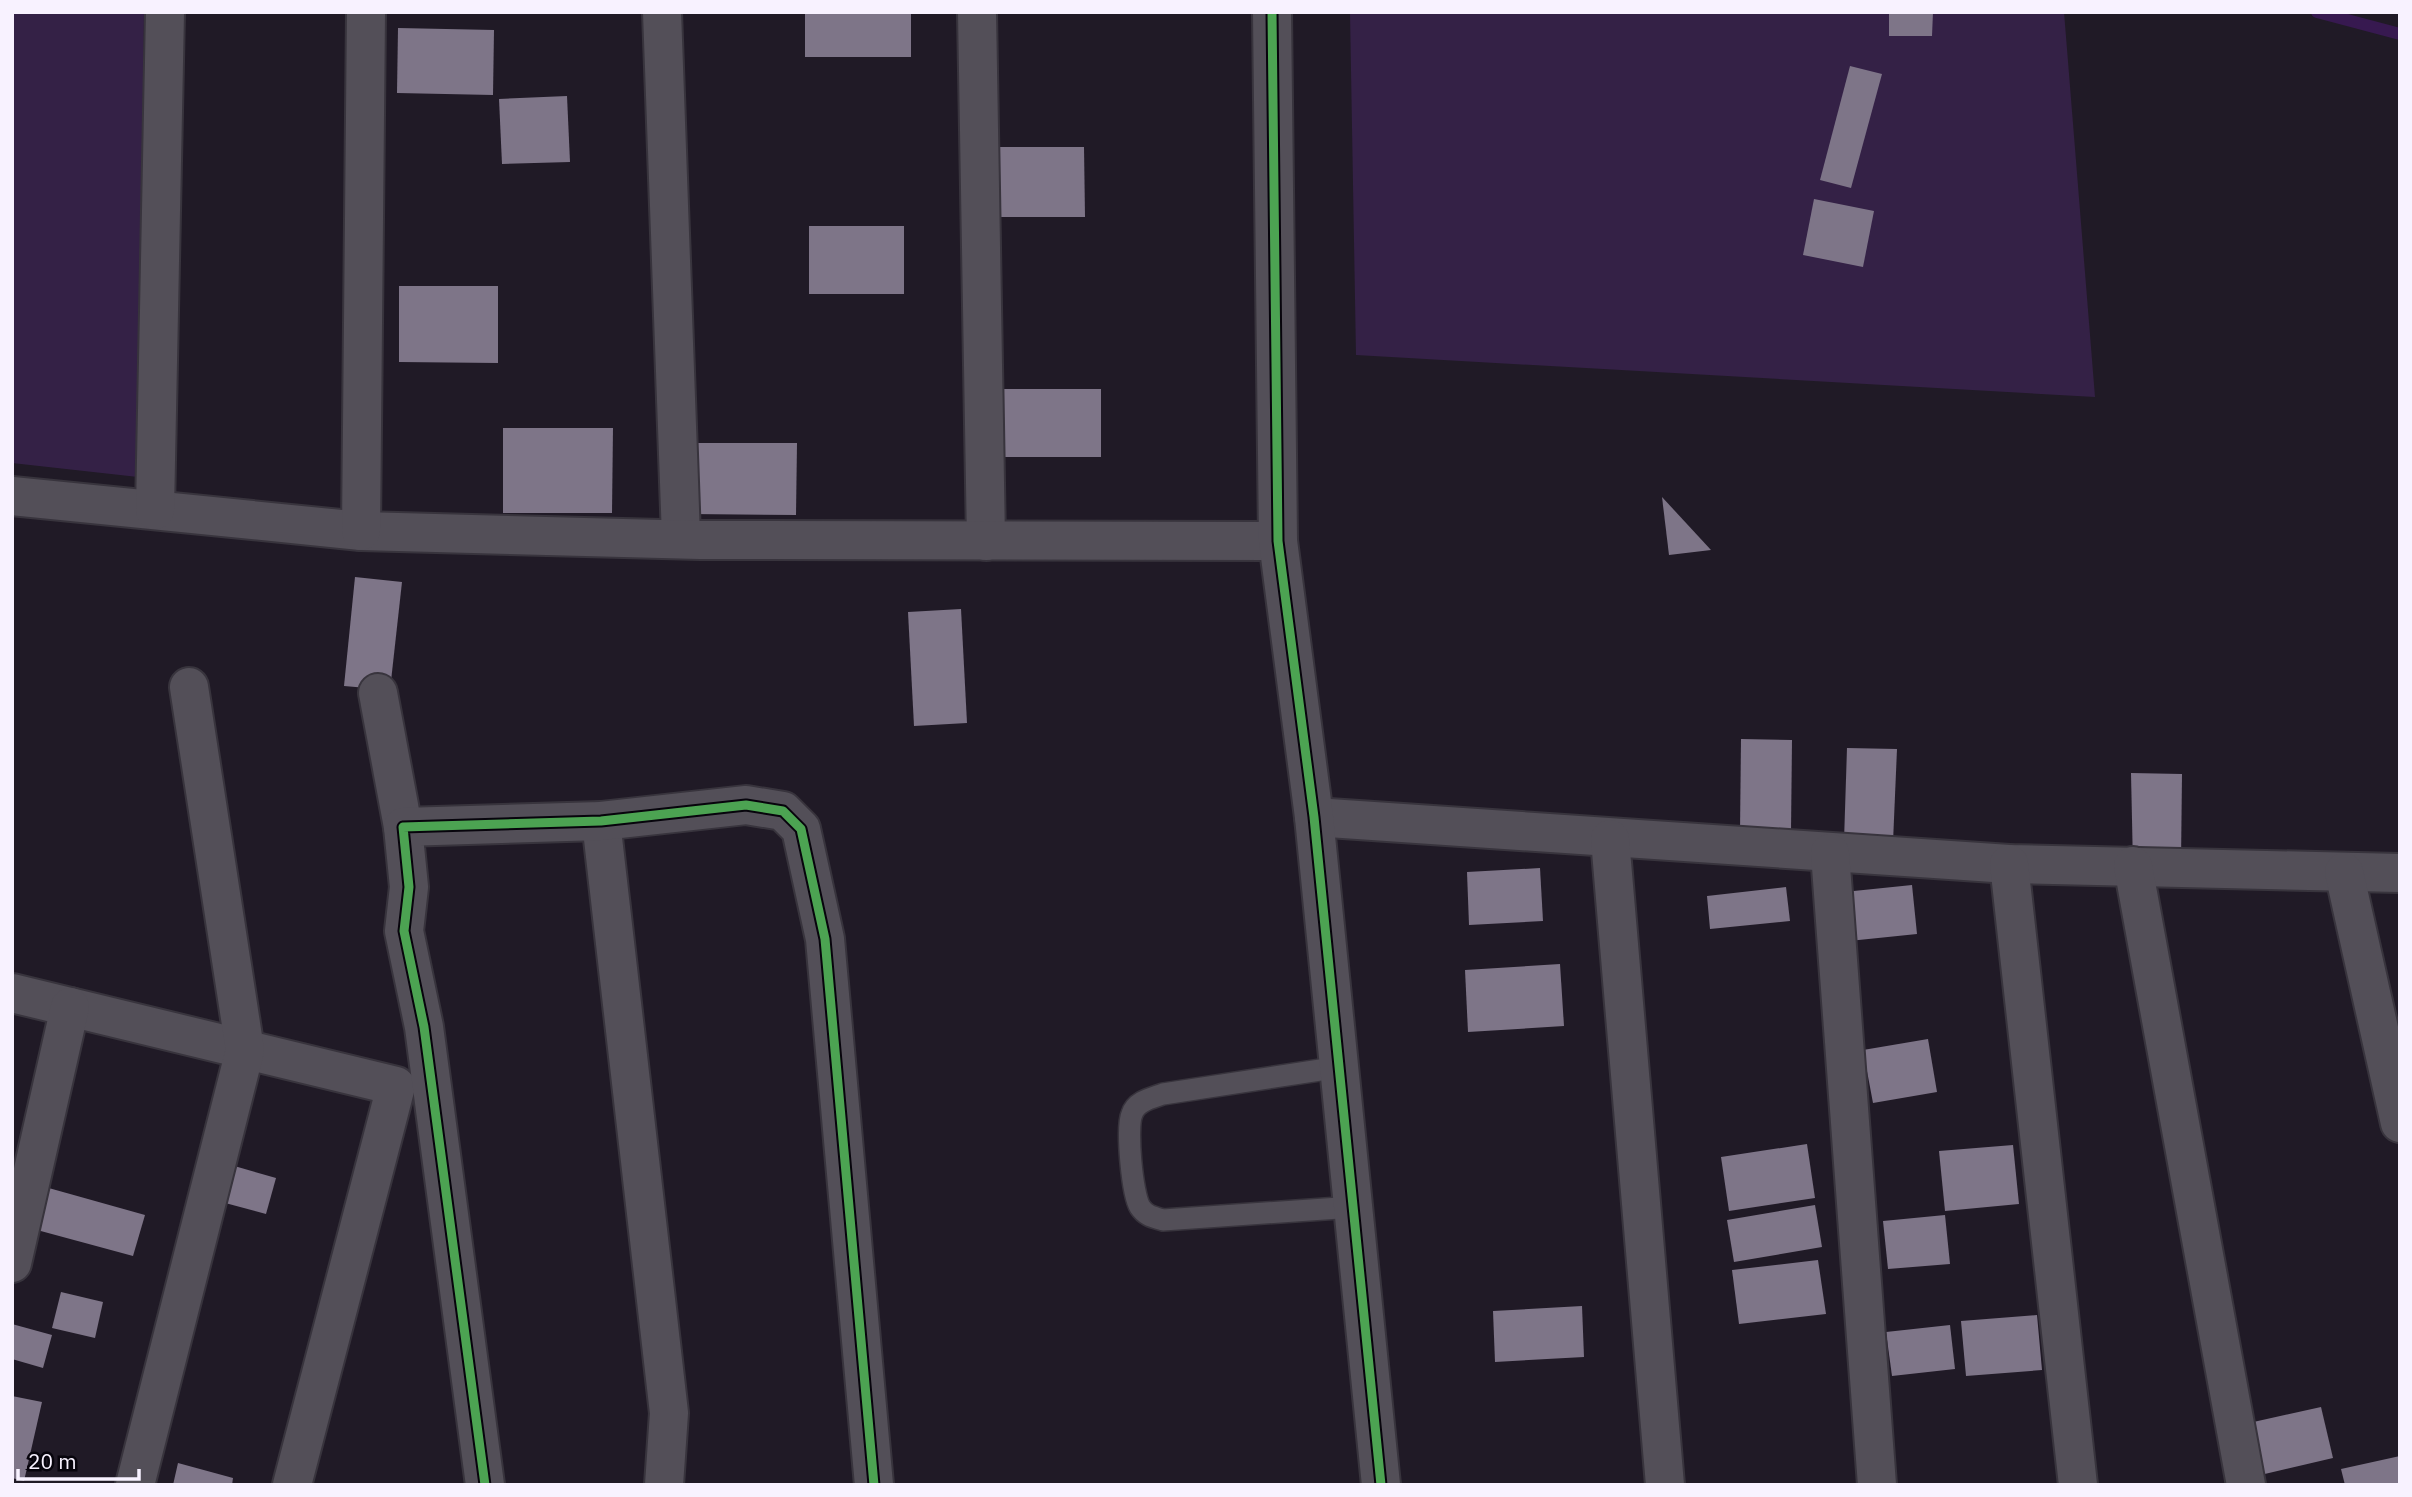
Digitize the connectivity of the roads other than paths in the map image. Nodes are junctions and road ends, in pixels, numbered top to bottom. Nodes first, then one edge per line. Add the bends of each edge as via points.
1 (165, 12) edge
2 (366, 12) edge
3 (662, 12) edge
4 (976, 12) edge
5 (1272, 12) edge
6 (12, 496) edge
7 (155, 510) junction
8 (361, 531) junction
9 (681, 537) junction
10 (986, 541) junction
11 (1278, 541) junction
12 (189, 687) dead end
13 (378, 694) dead end
14 (1314, 817) junction
15 (601, 821) junction
16 (403, 827) junction
17 (1611, 839) junction
18 (1830, 853) junction
19 (2009, 864) junction
20 (2133, 866) junction
21 (2344, 872) junction
22 (2400, 873) edge
23 (12, 993) edge
24 (70, 1007) junction
25 (245, 1050) junction
26 (1340, 1067) junction
27 (2400, 1123) edge
28 (1354, 1207) junction
29 (12, 1263) edge
30 (135, 1485) edge
31 (292, 1485) edge
32 (485, 1485) edge
33 (664, 1485) edge
34 (874, 1485) edge
35 (1381, 1485) edge
36 (1665, 1485) edge
37 (1877, 1485) edge
38 (2078, 1485) edge
39 (2246, 1485) edge

1 - 7 street
2 - 8 street
3 - 9 street
4 - 10 street
5 - 11 street
6 - 7 street
7 - 8 street
8 - 9 street
9 - 10 street
10 - 11 street
11 - 14 street
12 - 25 street
13 - 16 street
14 - 17 street
14 - 26 street
15 - 16 street
15 - 33 street via 669,1413
15 - 34 street via 746,805 783,811 801,829 825,939
16 - 32 street via 409,887 404,931 424,1027
17 - 18 street
17 - 36 street
18 - 19 street
18 - 37 street
19 - 20 street
19 - 38 street
20 - 21 street
20 - 39 street
21 - 22 street
21 - 27 street
23 - 24 street
24 - 25 street
24 - 29 street
25 - 30 street
25 - 31 street via 396,1086
26 - 28 street
26 - 28 lane via 1163,1094 1143,1101 1132,1112 1129,1129 1138,1205 1147,1216 1163,1220
28 - 35 street

